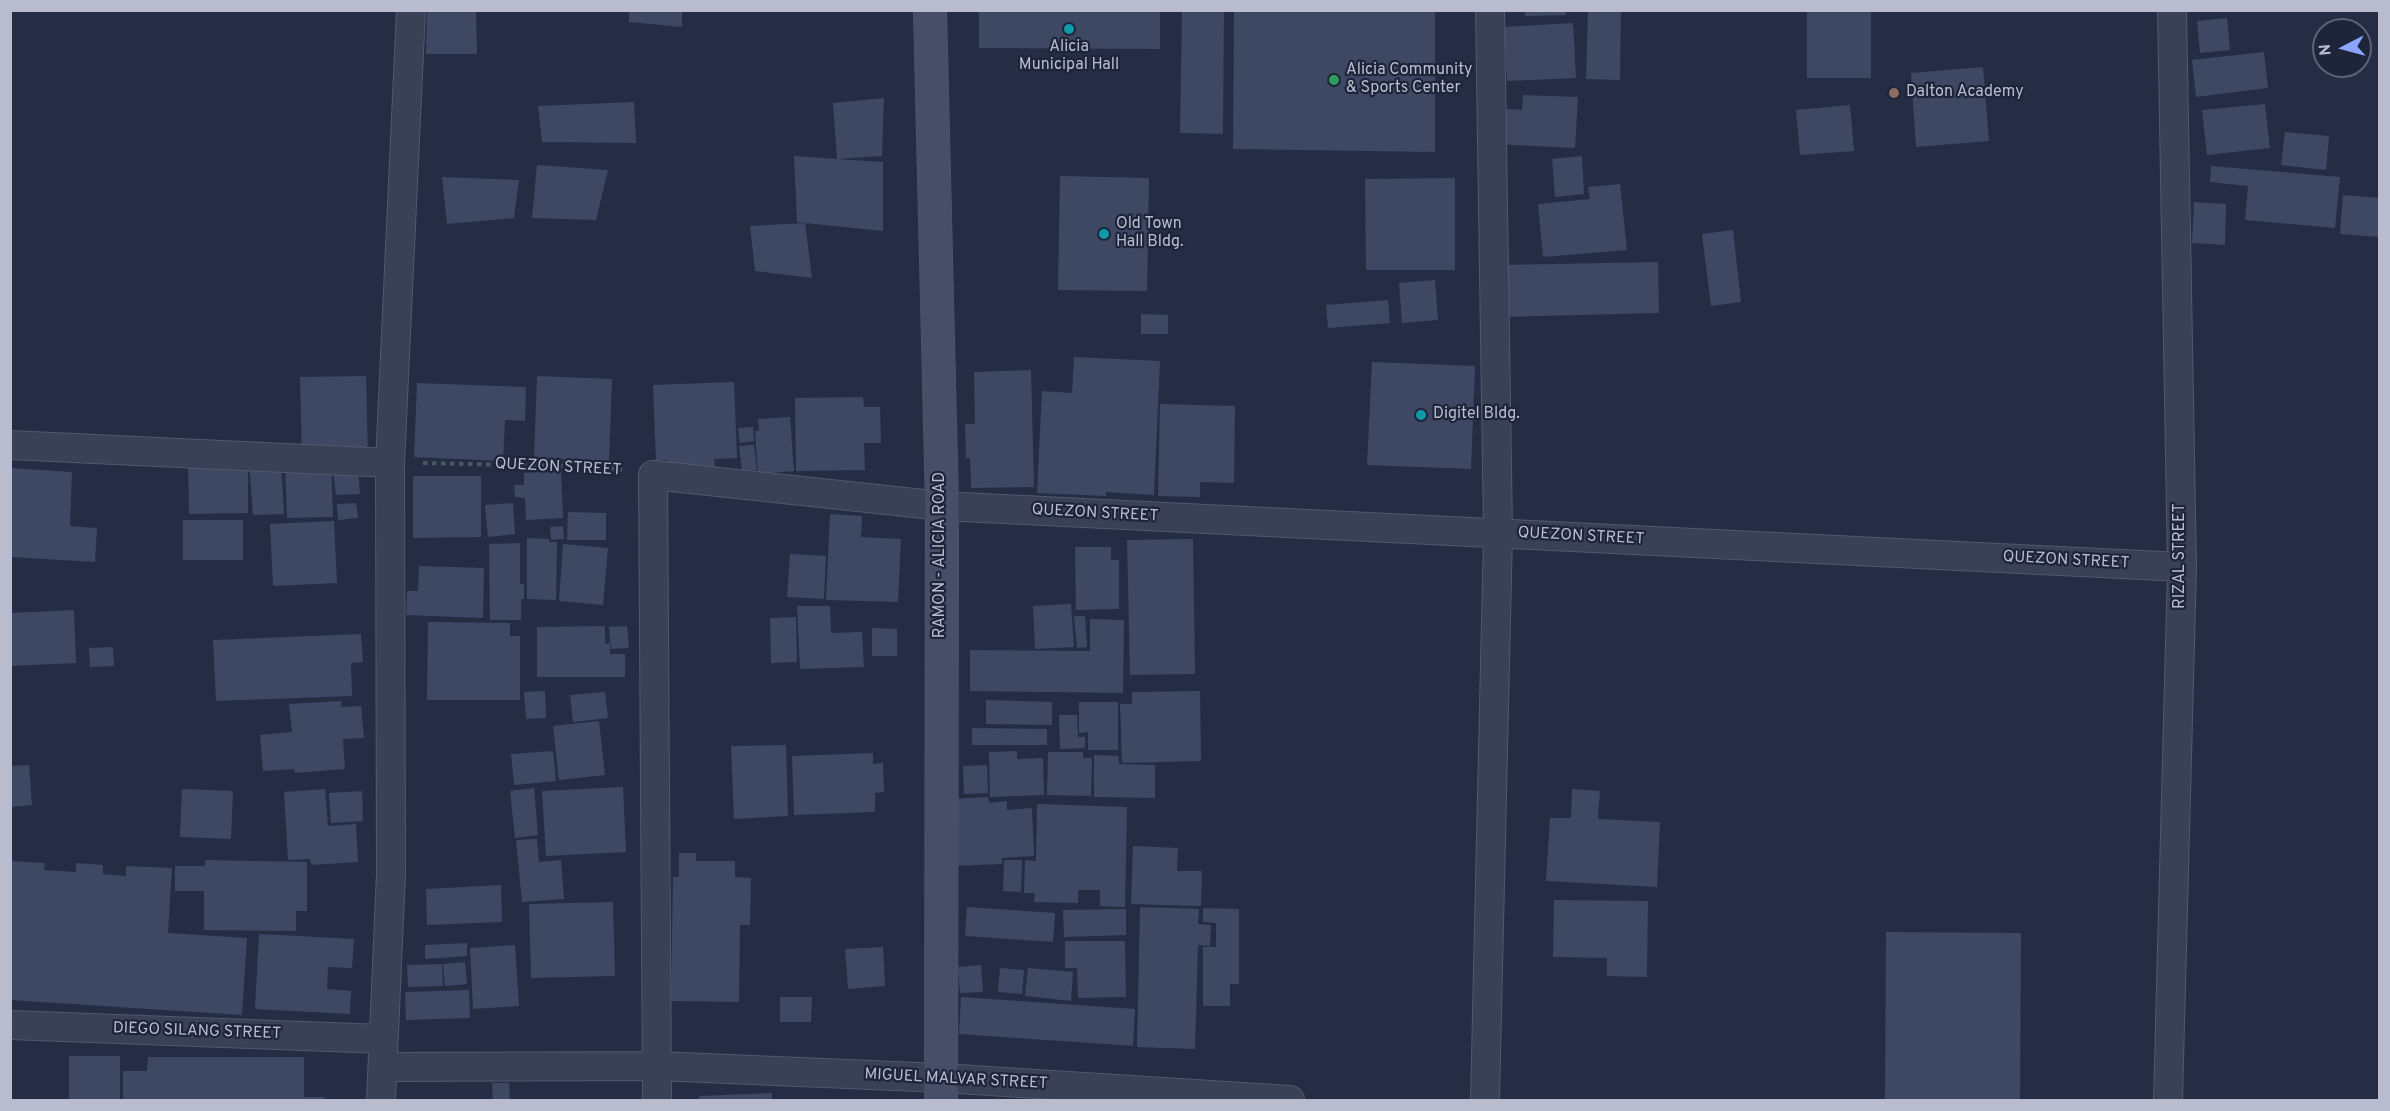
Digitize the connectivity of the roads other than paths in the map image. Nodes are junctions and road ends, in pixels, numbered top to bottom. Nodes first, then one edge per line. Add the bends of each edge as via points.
1 (411, 10) edge
2 (930, 10) edge
3 (1490, 10) edge
4 (2172, 10) edge
5 (10, 445) edge
6 (390, 463) junction
7 (942, 506) junction
8 (1498, 533) junction
9 (2182, 567) junction
10 (10, 1025) edge
11 (383, 1053) junction
12 (657, 1066) junction
13 (941, 1089) edge
14 (381, 1101) edge
15 (657, 1101) edge
16 (1290, 1101) edge
17 (1485, 1101) edge
18 (2168, 1101) edge

1 - 6 street
2 - 7 main road, RAMON - ALICIA ROAD
3 - 8 street
4 - 9 street, RIZAL STREET
5 - 6 street
6 - 11 street via 391,874
7 - 8 street, QUEZON STREET
7 - 12 street, QUEZON STREET via 653,475
7 - 13 main road, RAMON - ALICIA ROAD
8 - 9 street, QUEZON STREET
8 - 17 street
9 - 18 street, RIZAL STREET
10 - 11 street, DIEGO SILANG STREET
11 - 12 street, DIEGO SILANG STREET
11 - 14 street
12 - 13 street, MIGUEL MALVAR STREET
12 - 15 street
13 - 16 street, MIGUEL MALVAR STREET

